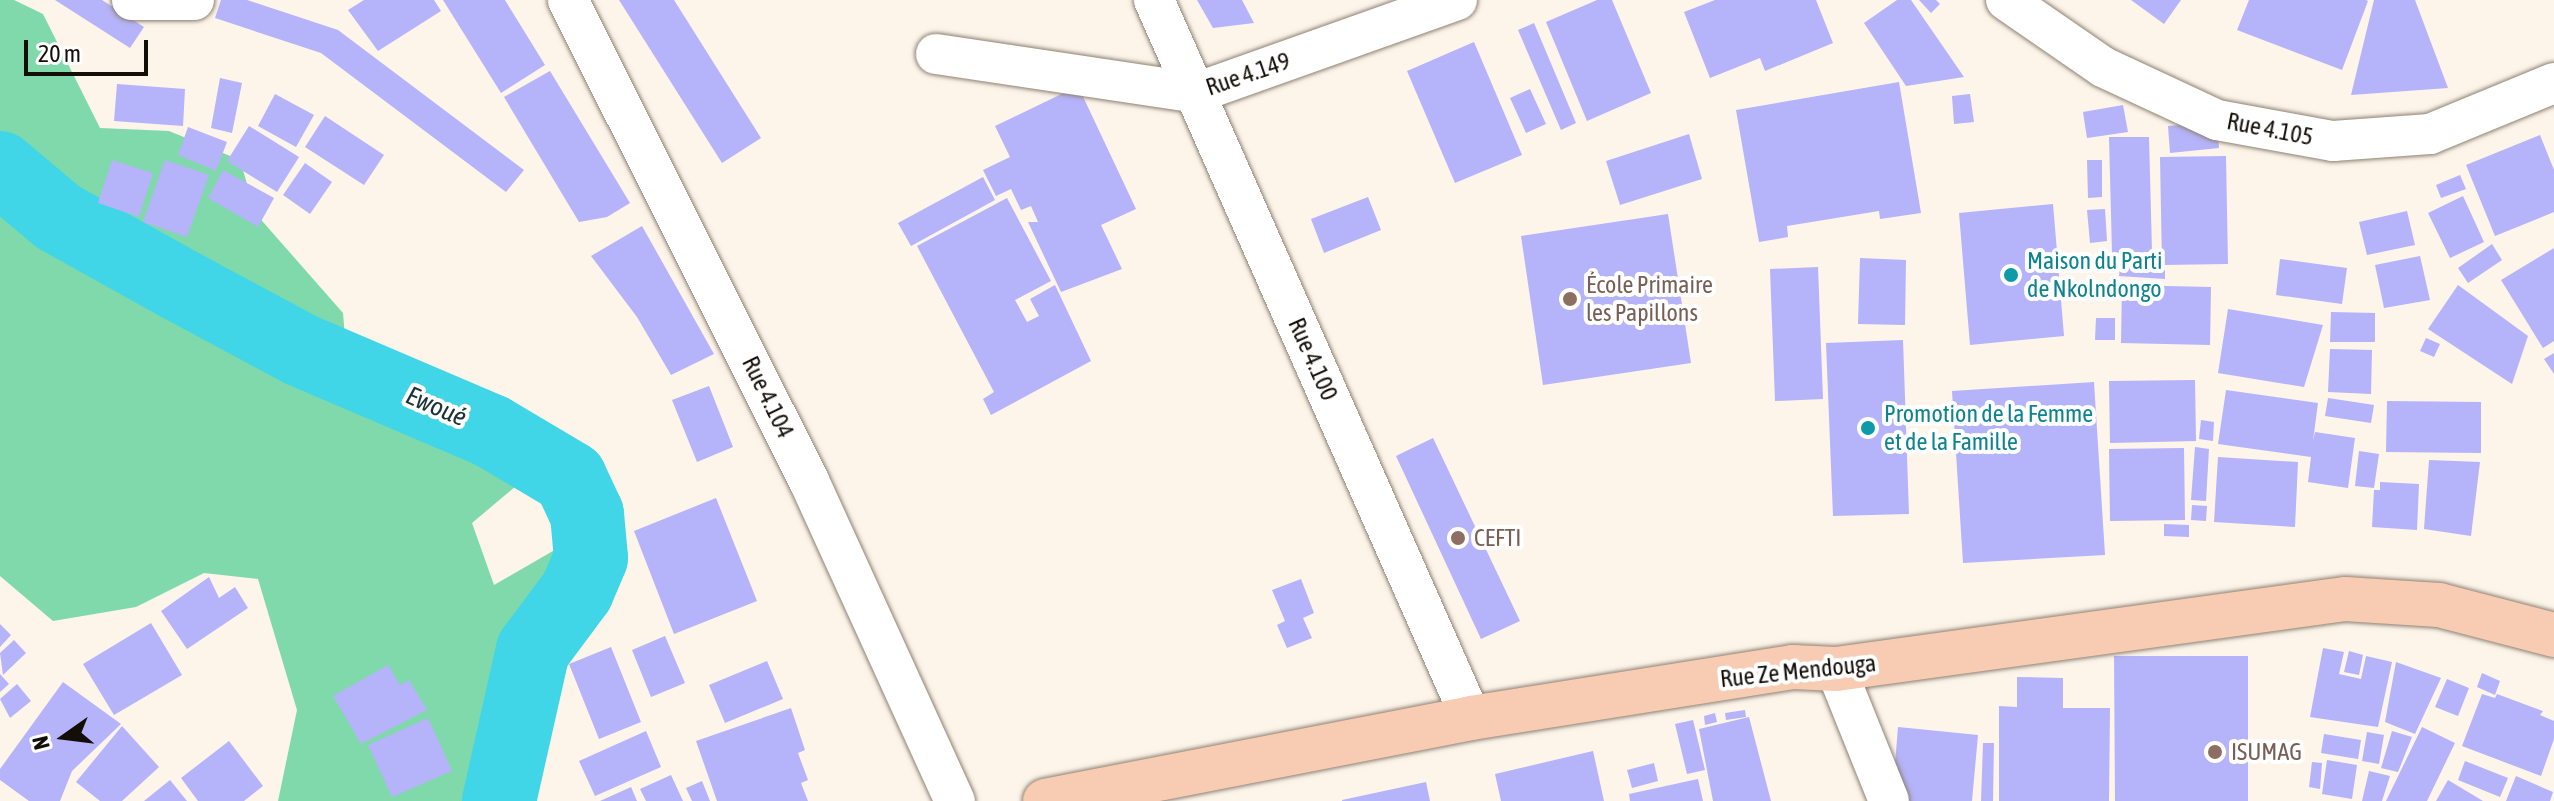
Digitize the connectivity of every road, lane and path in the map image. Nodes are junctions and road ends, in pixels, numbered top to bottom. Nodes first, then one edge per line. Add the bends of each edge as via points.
1 (132, 0) edge
2 (194, 0) edge
3 (568, 0) edge
4 (1154, 0) edge
5 (1457, 0) edge
6 (2006, 0) edge
7 (936, 54) dead end
8 (2554, 83) edge
9 (1196, 93) junction
10 (2554, 635) edge
11 (1836, 669) junction
12 (1471, 718) junction
13 (955, 801) edge
14 (1045, 801) edge
15 (1889, 801) edge

1 - 2 street
3 - 13 street, Rue 4.104 via 809,481
4 - 9 street, Rue 4.100
5 - 9 street, Rue 4.149
6 - 8 street, Rue 4.105 via 2103,67 2217,120 2333,141 2430,134
7 - 9 street, Rue 4.149
9 - 12 street, Rue 4.100
10 - 11 main road, Rue Ze Mendouga via 2439,605 2345,599
11 - 12 main road, Rue Ze Mendouga via 1793,667
11 - 15 street
12 - 14 main road, Rue Ze Mendouga

